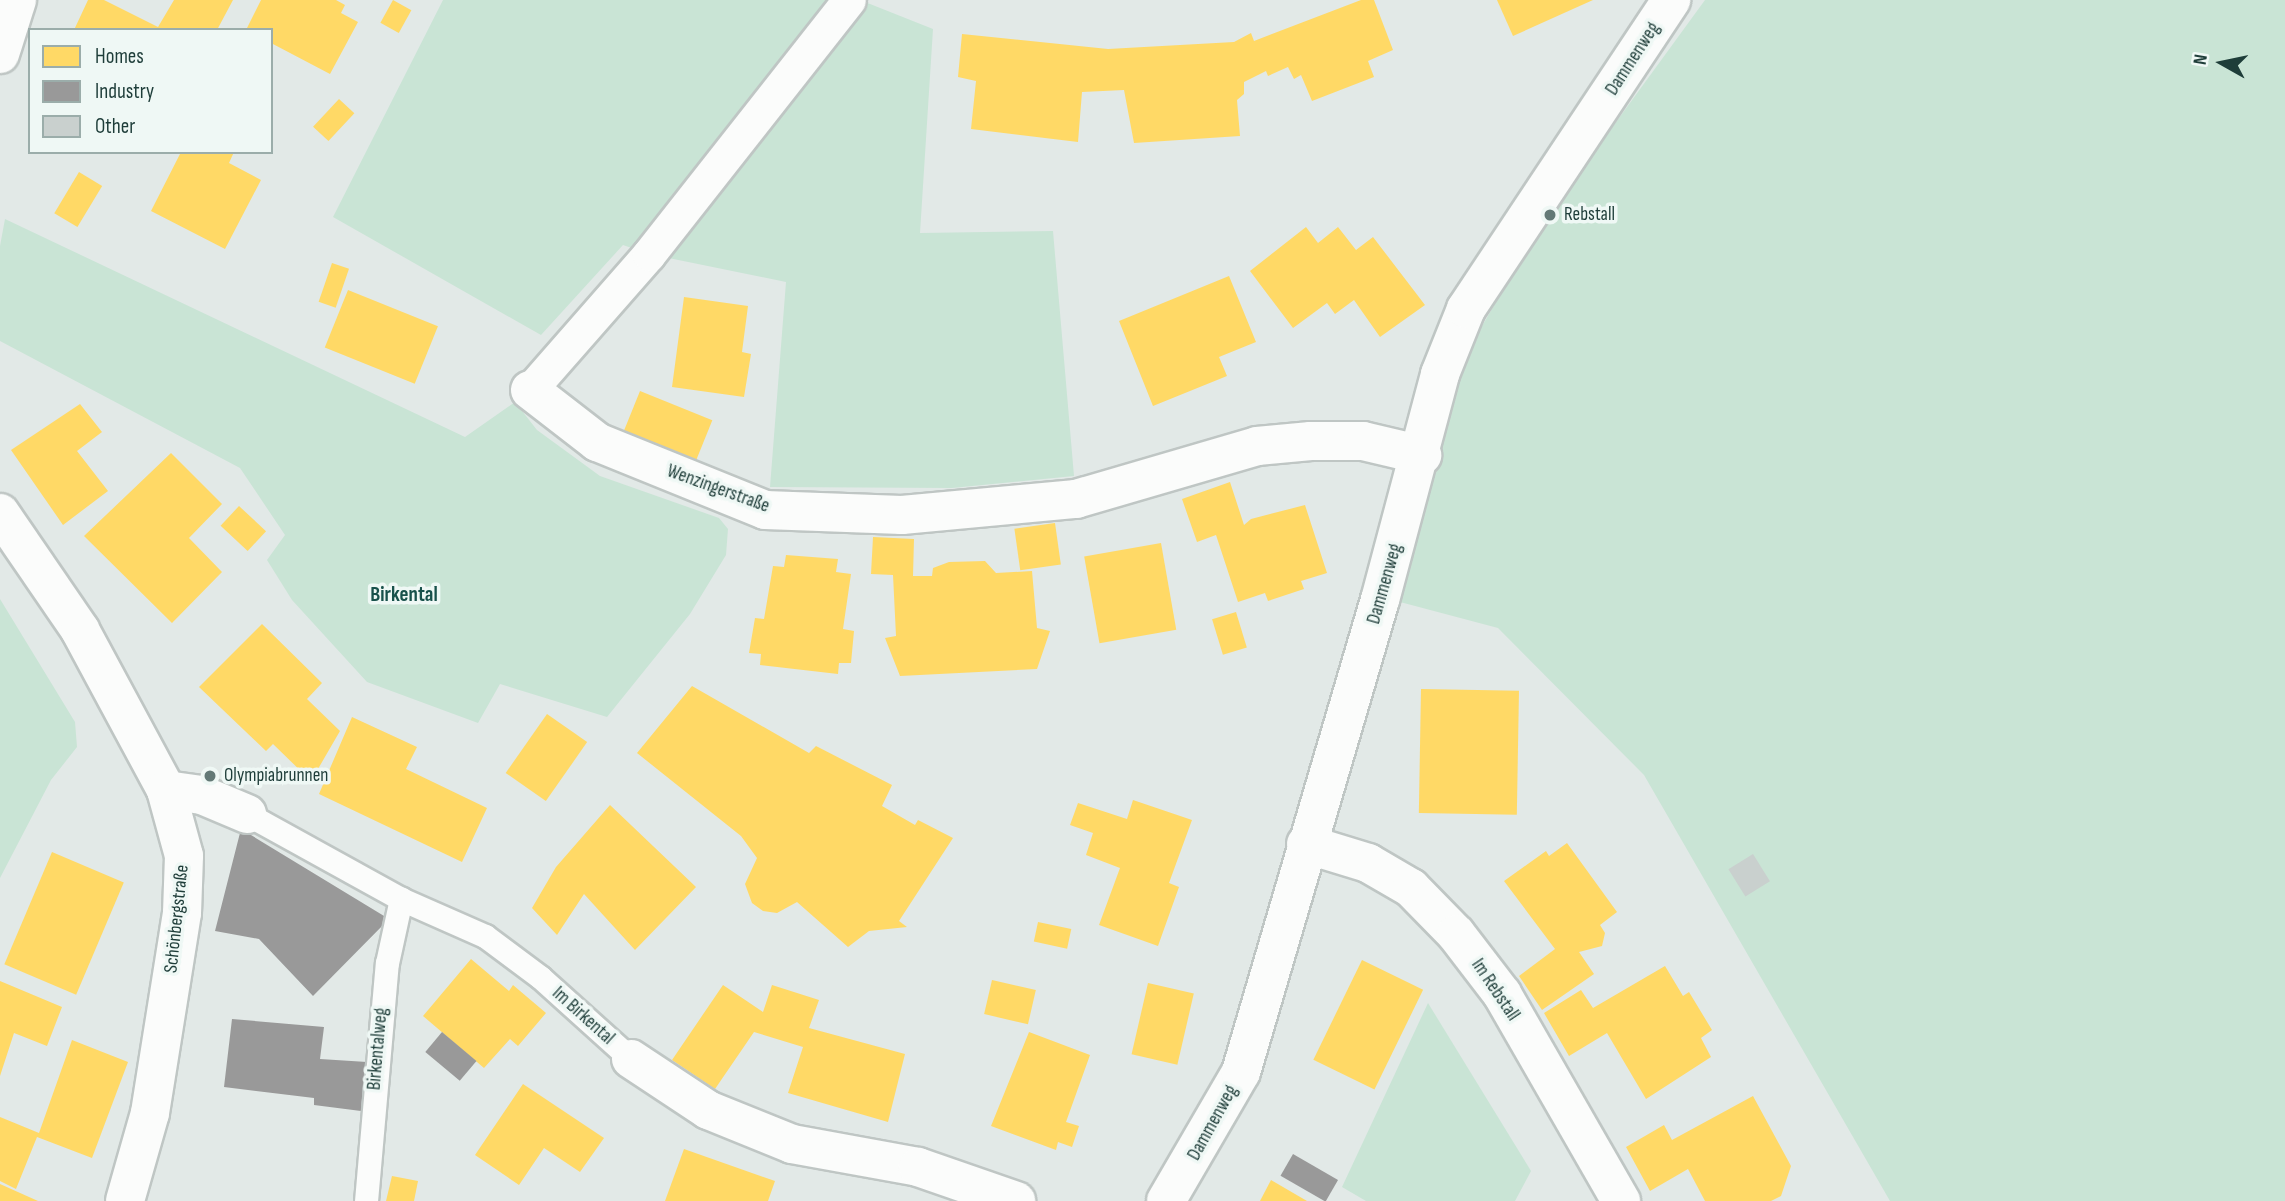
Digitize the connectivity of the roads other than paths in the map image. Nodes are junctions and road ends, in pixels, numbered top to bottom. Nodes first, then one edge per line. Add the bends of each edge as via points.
1 (17, 0) edge
2 (849, 0) edge
3 (1671, 0) edge
4 (0, 54) edge
5 (530, 390) joint
6 (1422, 455) junction
7 (0, 513) edge
8 (166, 790) junction
9 (247, 814) joint
10 (1306, 844) junction
11 (401, 899) junction
12 (631, 1059) joint
13 (125, 1201) edge
14 (366, 1201) edge
15 (1016, 1201) edge
16 (1166, 1201) edge
17 (1621, 1201) edge

1 - 4 street
2 - 5 street, Wenzingerstraße via 649,254
3 - 6 street, Dammenweg via 1466,309 1440,374
5 - 6 street, Wenzingerstraße via 597,442 765,510 902,515 1076,499 1257,446 1311,441 1363,441
6 - 10 street, Dammenweg
7 - 8 street, Schönbergstraße via 80,630
8 - 9 street, Im Birkental via 202,794
8 - 13 street, Schönbergstraße via 184,856 182,913 150,1113
9 - 11 lane, Im Birkental
10 - 16 street, Dammenweg via 1241,1072
10 - 17 street, Im Rebstall via 1368,863 1411,888 1456,934 1502,995
11 - 12 lane, Im Birkental via 485,936 540,977
11 - 14 lane, Birkentalweg via 387,963
12 - 15 street, Im Birkental via 708,1110 792,1144 918,1167

